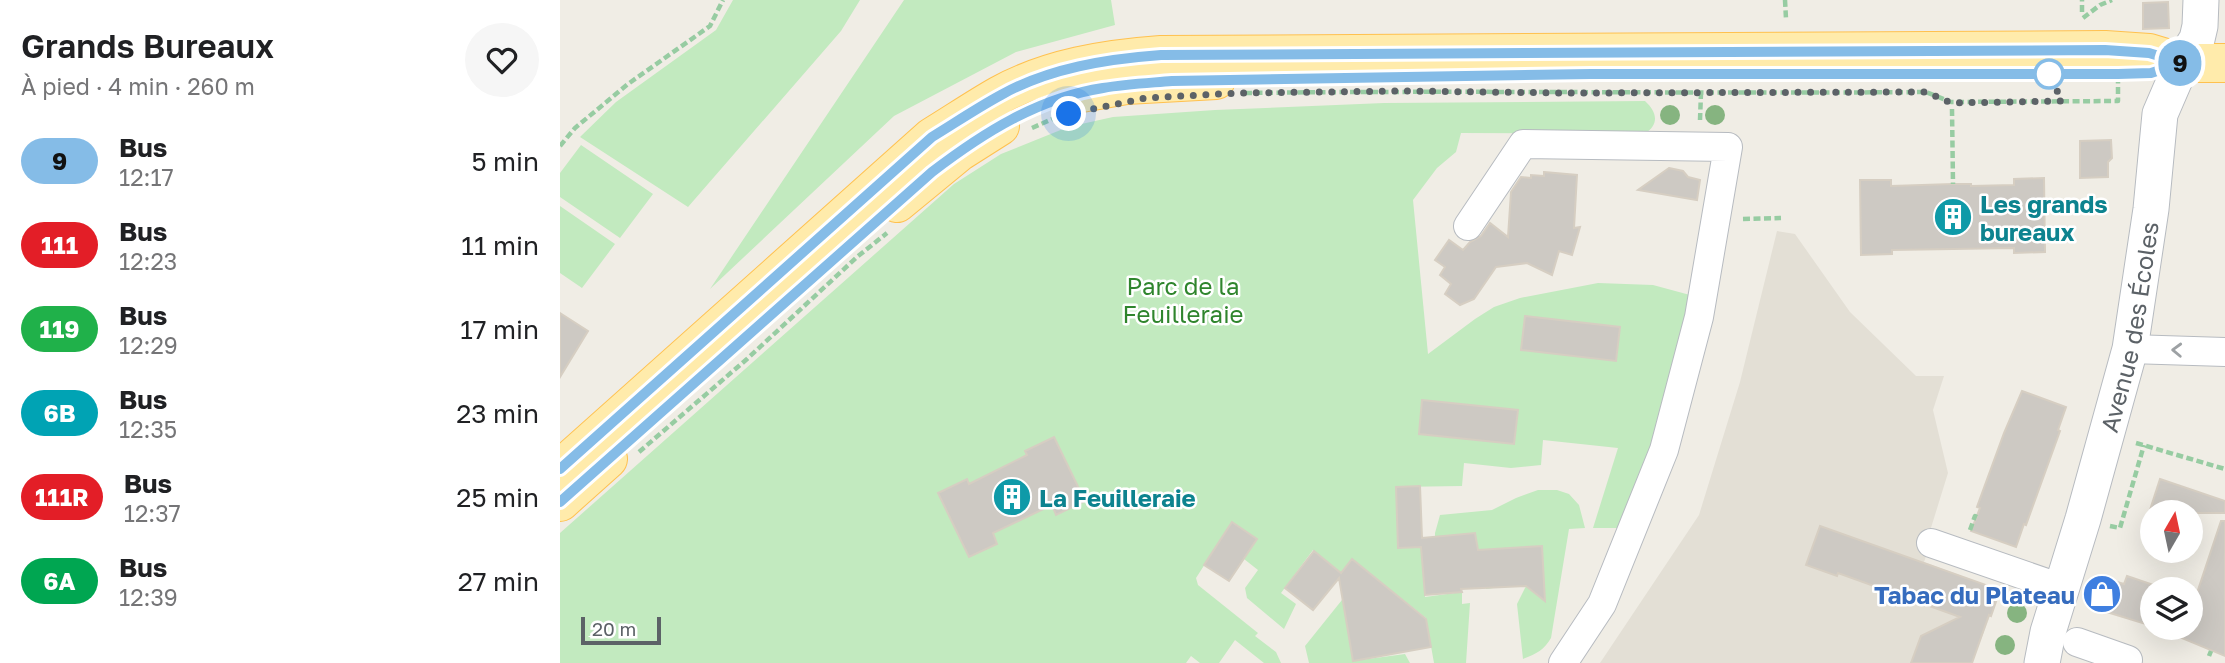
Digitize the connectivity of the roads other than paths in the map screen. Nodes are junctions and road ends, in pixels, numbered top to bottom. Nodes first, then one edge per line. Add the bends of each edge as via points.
1 (2201, 0) edge
2 (2182, 63) junction
3 (2225, 63) edge
4 (1468, 226) dead end
5 (2130, 349) junction
6 (2225, 352) edge
7 (560, 469) edge
8 (560, 502) edge
9 (1931, 543) dead end
10 (2061, 588) junction
11 (2077, 642) dead end
12 (2131, 662) edge
13 (1562, 663) edge
14 (2042, 663) edge

1 - 2 street, Avenue des Écoles via 2197,39
2 - 3 main road
2 - 5 street, Avenue des Écoles via 2160,114
2 - 7 main road via 2149,53 2105,50 1161,55 1066,70 1002,94 932,137
2 - 8 main road via 2151,73 2118,74 1591,74 1172,81 1075,94 1019,115 932,172
4 - 13 street via 1523,144 1728,147 1699,317 1664,450 1602,604
6 -> 5 street
5 - 10 street, Avenue des Écoles
9 - 10 street
10 - 14 street, Avenue des Écoles
11 - 12 street

